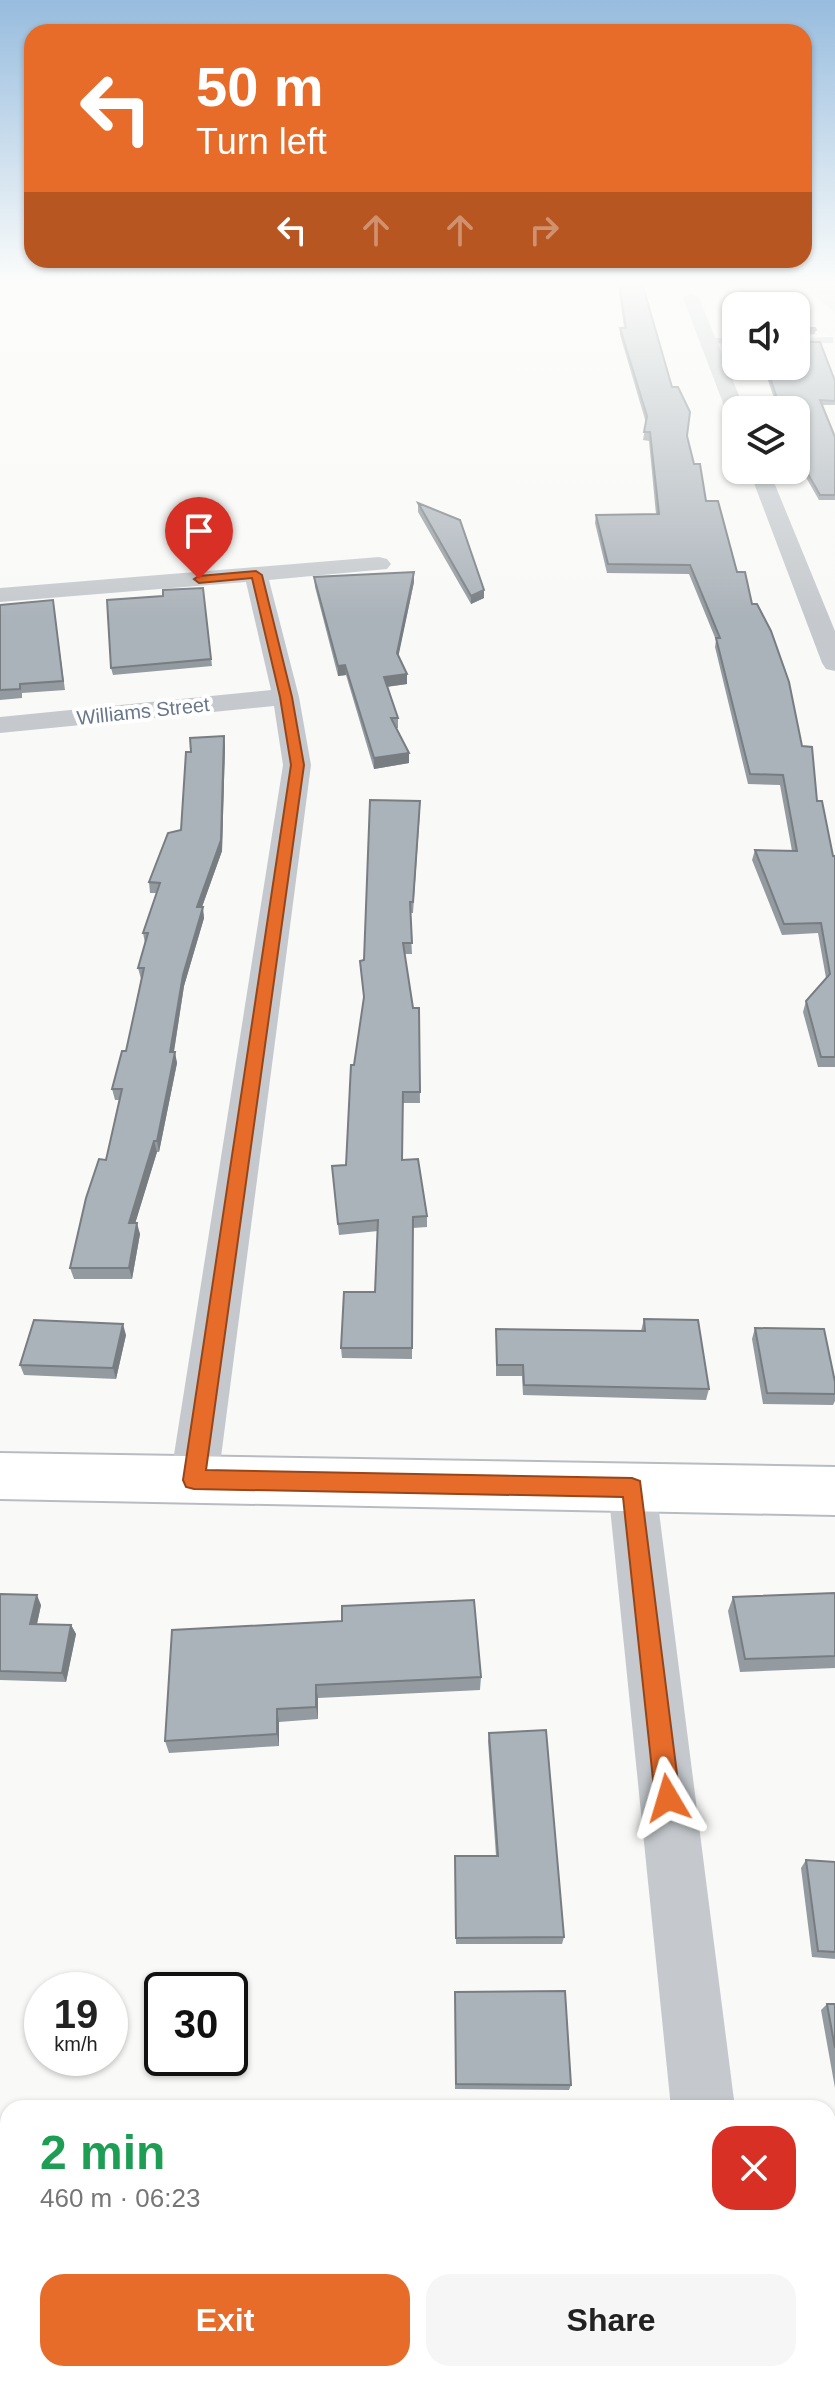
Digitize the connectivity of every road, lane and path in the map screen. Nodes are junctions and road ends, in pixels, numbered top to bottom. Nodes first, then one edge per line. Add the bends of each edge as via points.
1 (765, 484) edge
2 (379, 564) dead end
3 (256, 575) junction
4 (0, 595) edge
5 (835, 663) edge
6 (286, 697) junction
7 (0, 725) edge
8 (0, 1476) edge
9 (194, 1480) junction
10 (632, 1488) junction
11 (835, 1491) edge
12 (702, 2100) edge

1 - 5 street
2 - 3 street
3 - 4 street
3 - 6 street
6 - 7 street, Williams Street
6 - 9 street via 297,765
8 - 9 street
9 - 10 street
10 - 11 street
10 - 12 street

